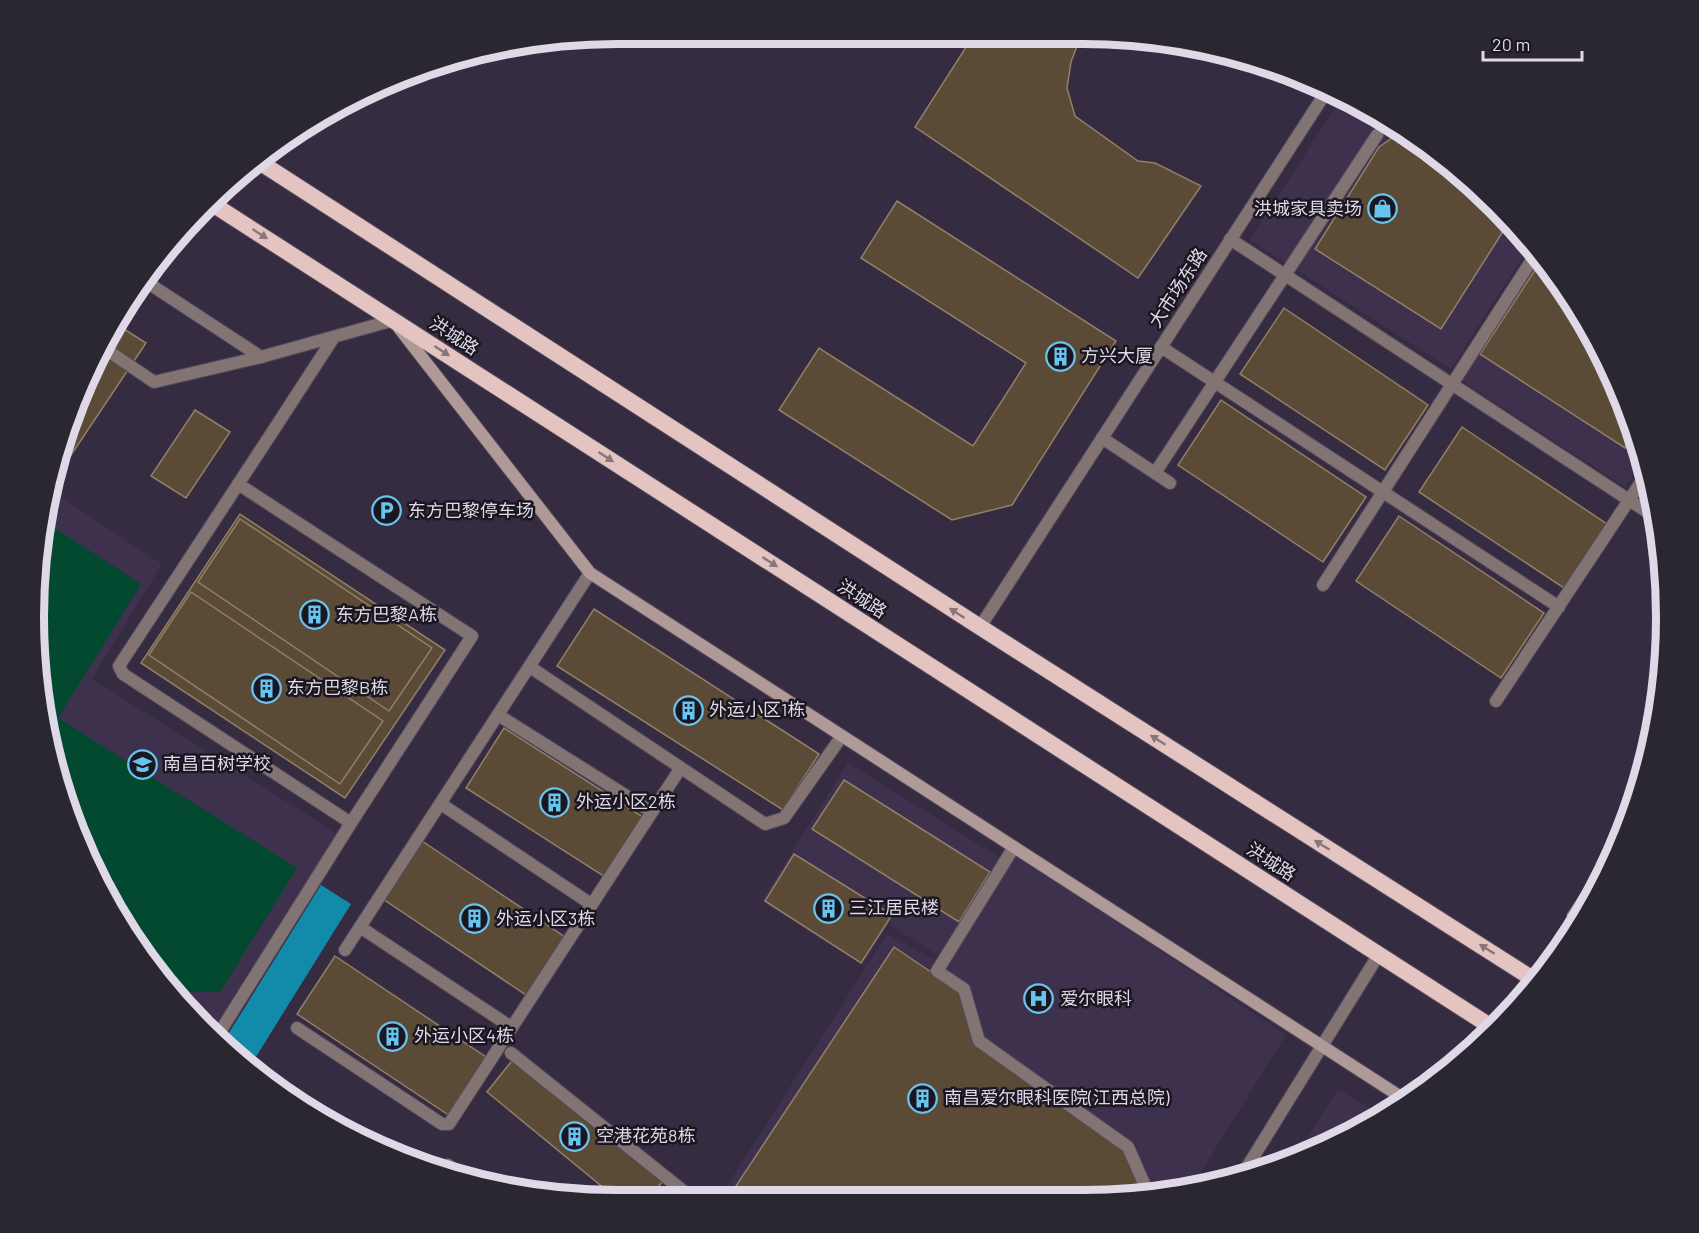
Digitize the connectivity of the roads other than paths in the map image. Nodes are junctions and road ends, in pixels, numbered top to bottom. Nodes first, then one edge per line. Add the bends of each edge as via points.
1 (1323, 97) edge
2 (1377, 135) dead end
3 (264, 165) edge
4 (216, 206) edge
5 (1230, 239) junction
6 (1531, 261) edge
7 (1285, 275) junction
8 (150, 284) edge
9 (394, 320) junction
10 (334, 337) junction
11 (1161, 347) junction
12 (109, 351) edge
13 (261, 357) junction
14 (1215, 382) junction
15 (1452, 384) junction
16 (1101, 438) junction
17 (1155, 473) junction
18 (1170, 483) dead end
19 (238, 484) junction
20 (1640, 484) edge
21 (1382, 492) junction
22 (1629, 500) junction
23 (1645, 510) edge
24 (590, 573) junction
25 (1323, 585) dead end
26 (1559, 607) junction
27 (980, 627) junction
28 (530, 667) junction
29 (1496, 701) dead end
30 (498, 715) junction
31 (842, 736) junction
32 (680, 769) junction
33 (441, 804) junction
34 (652, 812) junction
35 (351, 823) junction
36 (1014, 848) junction
37 (591, 904) junction
38 (360, 927) junction
39 (345, 950) dead end
40 (1379, 954) junction
41 (1528, 976) edge
42 (1486, 1024) edge
43 (297, 1028) dead end
44 (511, 1028) junction
45 (221, 1031) edge
46 (1322, 1046) junction
47 (511, 1053) dead end
48 (1398, 1095) edge
49 (1249, 1165) edge
50 (1145, 1186) edge
51 (682, 1190) edge

1 - 5 street, 大市场东路
2 - 7 street
27 -> 3 highway
4 -> 9 highway, 洪城路
5 - 7 street
5 - 11 street, 大市场东路
6 - 15 street
7 - 14 street
7 - 15 street
8 - 13 street
9 - 10 street
9 - 24 main road
9 -> 40 highway, 洪城路
10 - 13 street
10 - 19 street
11 - 14 street
11 - 16 street, 大市场东路
12 - 13 street via 154,382
14 - 17 street
14 - 21 street
15 - 21 street
15 - 22 street
16 - 17 street
16 - 27 street, 大市场东路
17 - 18 street
19 - 35 street via 119,666 123,674
19 - 35 street via 472,636
20 - 22 street
21 - 25 street
21 - 26 street
22 - 23 street
22 - 26 street
24 - 28 street
24 - 31 main road
26 - 29 street
41 -> 27 highway
28 - 30 street
28 - 32 street
30 - 33 street
30 - 34 street
31 - 32 street via 784,818 765,824
31 - 36 main road
32 - 34 street
33 - 37 street
33 - 38 street
34 - 37 street
35 - 45 street
36 - 46 main road
36 - 50 street via 937,971 964,989 979,1041 1128,1147
37 - 44 street
38 - 39 street
38 - 44 street
40 - 42 highway, 洪城路
40 - 46 street
43 - 44 street via 449,1124
46 - 48 main road
46 - 49 street
47 - 51 street

